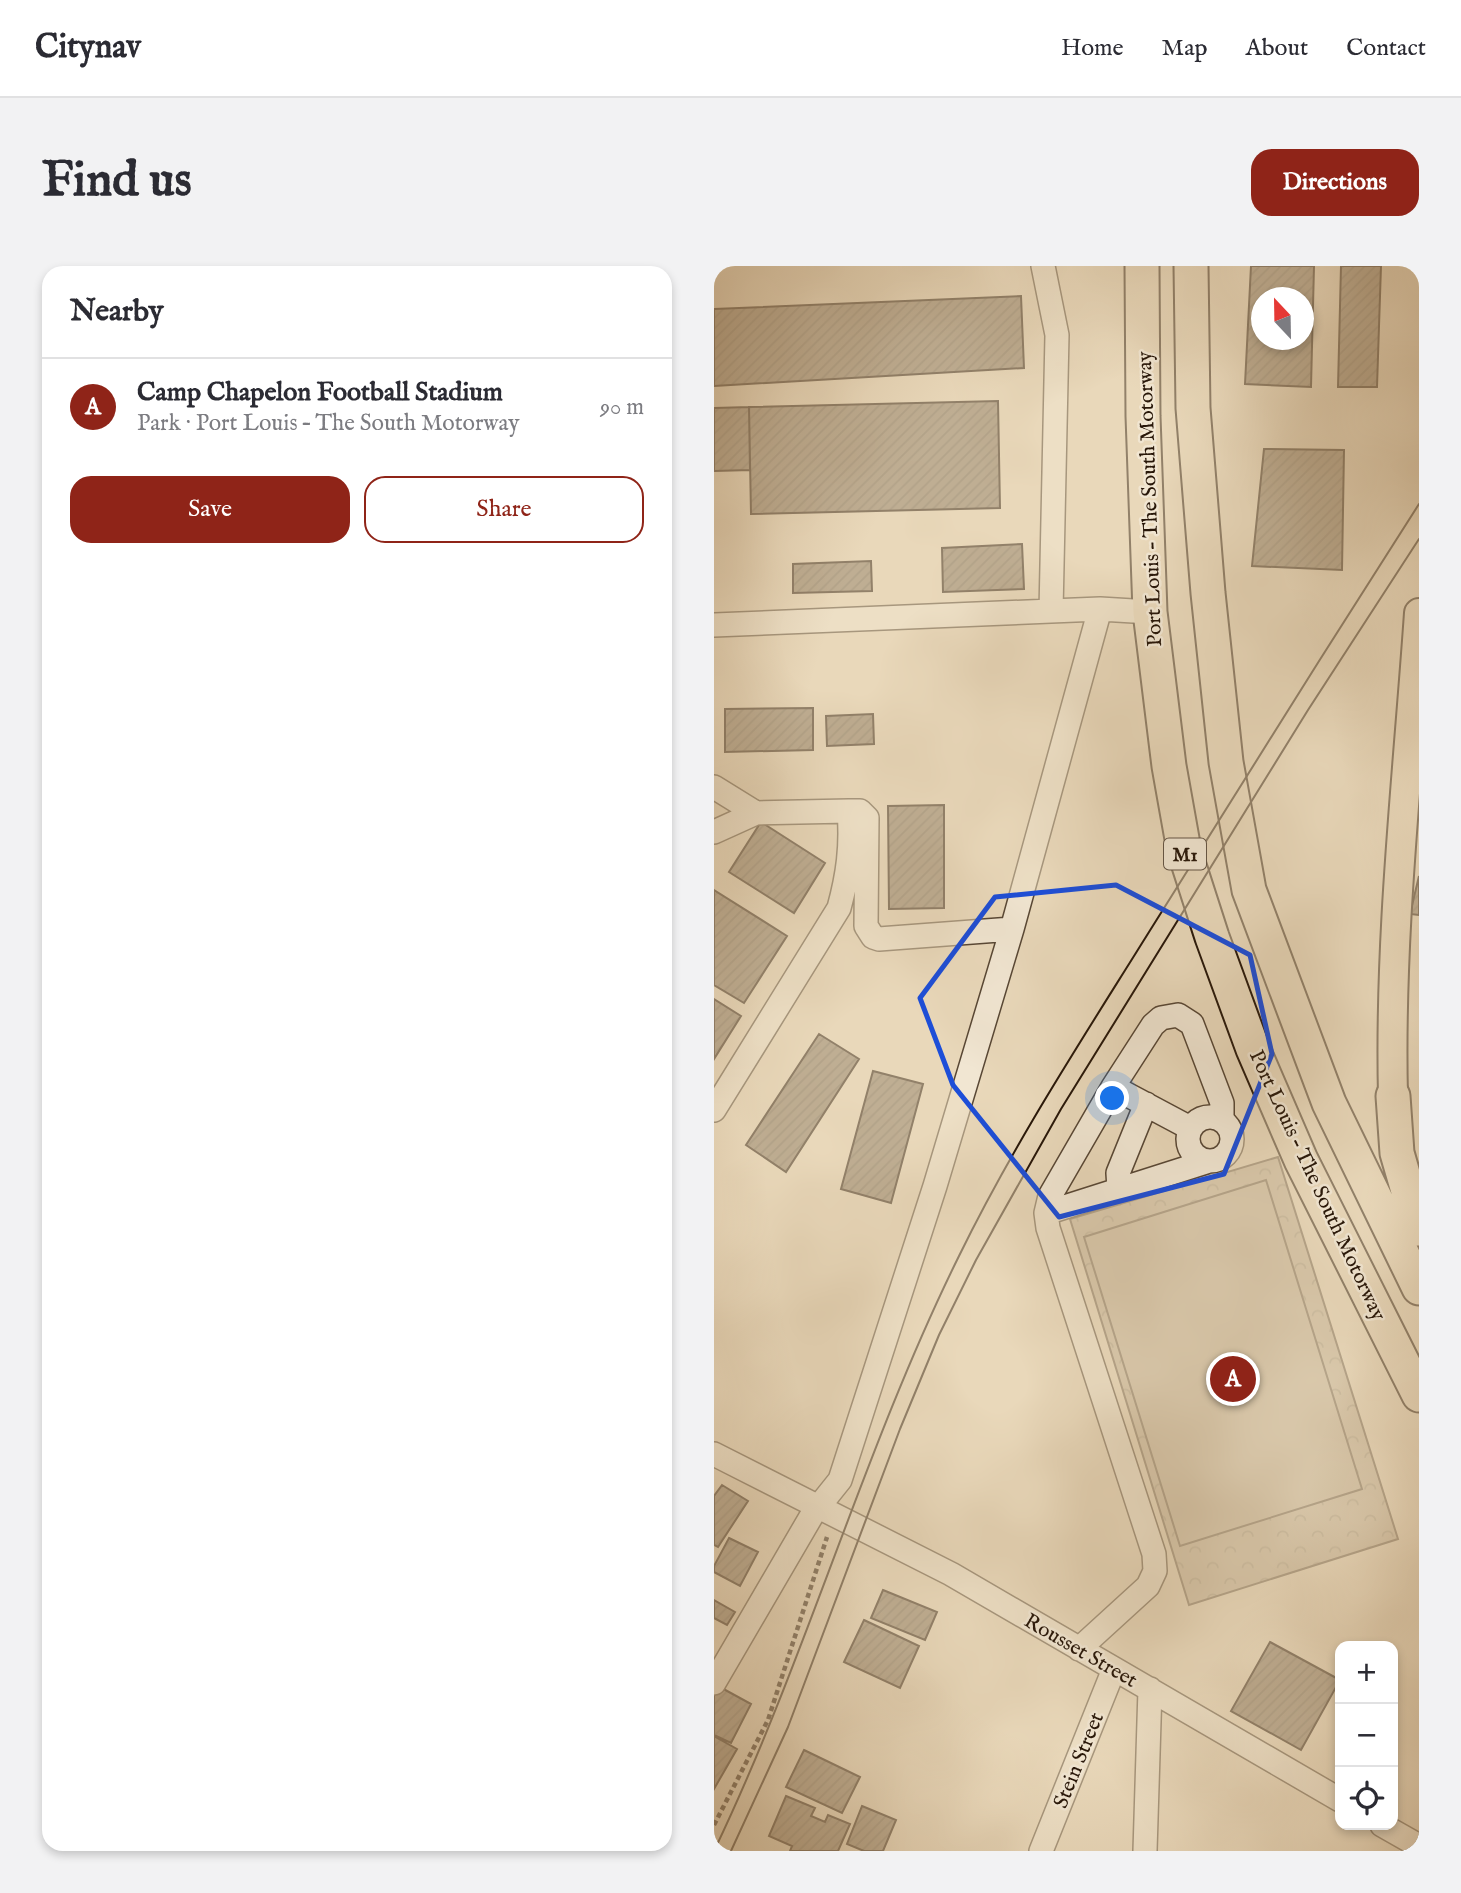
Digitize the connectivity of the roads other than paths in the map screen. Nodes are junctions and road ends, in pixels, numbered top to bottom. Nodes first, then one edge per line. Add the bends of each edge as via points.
1 (1043, 266) edge
2 (1142, 266) edge
3 (1191, 266) edge
4 (1100, 609) junction
5 (1051, 611) junction
6 (1150, 612) junction
7 (1419, 612) edge
8 (714, 625) edge
9 (1413, 778) edge
10 (714, 787) edge
11 (849, 811) junction
12 (756, 813) junction
13 (714, 832) edge
14 (1012, 929) junction
15 (1113, 1087) junction
16 (1393, 1096) junction
17 (1146, 1104) junction
18 (714, 1110) edge
19 (1222, 1119) junction
20 (1190, 1128) junction
21 (1209, 1161) junction
22 (1419, 1170) edge
23 (1119, 1189) junction
24 (1046, 1213) junction
25 (1419, 1229) edge
26 (1419, 1288) edge
27 (1419, 1395) edge
28 (714, 1454) edge
29 (825, 1516) junction
30 (1079, 1649) junction
31 (1114, 1668) junction
32 (714, 1683) edge
33 (1150, 1689) junction
34 (1335, 1797) edge
35 (1391, 1830) edge
36 (1419, 1846) edge
37 (1041, 1851) edge
38 (1145, 1851) edge

1 - 5 street via 1057,335
2 - 6 highway, Port Louis – The South Motorway / M1
3 - 26 highway via 1193,408 1210,606 1226,762 1249,890 1329,1103
4 - 5 street
4 - 6 street
4 - 14 street
5 - 8 street
6 - 27 highway, Port Louis – The South Motorway / M1 via 1184,850 1212,937 1301,1160
7 - 9 main road
9 - 16 main road via 1394,962
10 - 12 street
11 - 12 street
11 - 14 street via 860,811 866,818 866,926 873,937
11 - 18 street via 848,876 839,908
12 - 13 street
14 - 29 street via 935,1186
15 - 17 street
15 - 19 street via 1153,1025 1161,1018 1178,1015 1192,1024 1222,1103
15 - 24 street via 1050,1196
16 - 22 street
16 - 25 highway via 1397,1153
17 - 20 street
17 - 23 street via 1118,1174
19 - 20 street via 1208,1116
19 - 21 street via 1232,1131 1232,1146 1223,1157
20 - 21 street via 1191,1150
21 - 23 street
23 - 24 street
24 - 30 street via 1154,1554 1155,1571 1148,1586
28 - 29 street, Rousset Street
29 - 30 street, Rousset Street via 951,1574
29 - 32 street
30 - 31 street, Rousset Street
31 - 33 street, Rousset Street
31 - 37 street, Stein Street
33 - 34 street, Rousset Street
33 - 38 street
35 - 36 street

